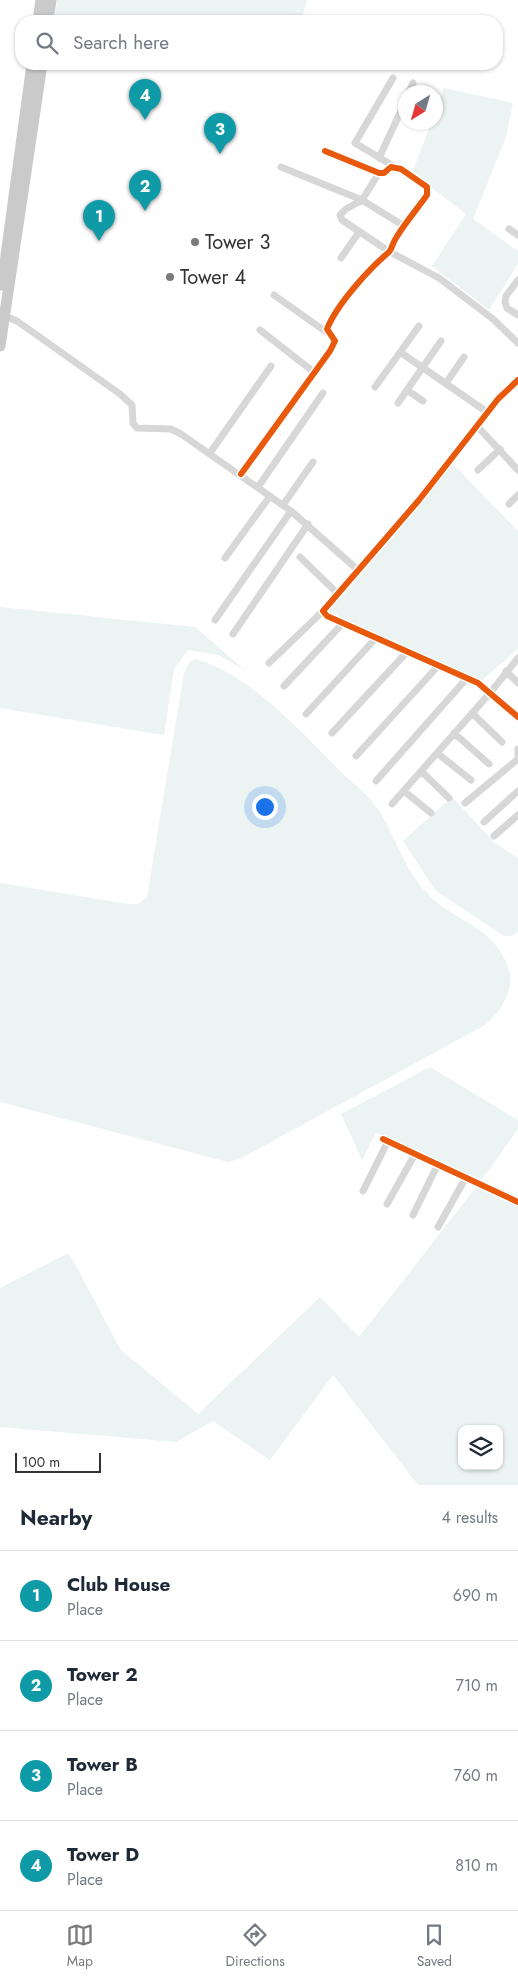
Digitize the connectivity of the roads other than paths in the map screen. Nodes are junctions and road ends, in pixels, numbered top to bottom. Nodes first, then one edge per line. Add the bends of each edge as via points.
1 (41, 0) edge
2 (51, 0) edge
3 (39, 15) edge
4 (49, 15) edge
5 (31, 70) edge
6 (41, 70) edge
7 (393, 78) dead end
8 (398, 117) edge
9 (325, 151) dead end
10 (379, 158) junction
11 (281, 167) dead end
12 (396, 167) junction
13 (379, 173) junction
14 (362, 200) junction
15 (404, 226) junction
16 (509, 229) dead end
17 (359, 232) junction
18 (518, 234) edge
19 (390, 252) junction
20 (341, 258) dead end
21 (518, 280) edge
22 (274, 295) dead end
23 (0, 297) edge
24 (2, 315) edge
25 (518, 315) edge
26 (419, 326) dead end
27 (260, 330) dead end
28 (330, 334) junction
29 (441, 341) dead end
30 (518, 342) edge
31 (0, 346) edge
32 (400, 352) junction
33 (464, 357) dead end
34 (270, 366) dead end
35 (423, 367) junction
36 (315, 372) junction
37 (518, 380) edge
38 (446, 383) junction
39 (375, 387) dead end
40 (407, 390) junction
41 (323, 393) dead end
42 (423, 401) dead end
43 (398, 403) dead end
44 (487, 412) junction
45 (477, 426) junction
46 (500, 448) junction
47 (210, 453) junction
48 (313, 462) dead end
49 (478, 470) dead end
50 (518, 470) edge
51 (241, 474) junction
52 (258, 487) junction
53 (518, 495) edge
54 (270, 496) junction
55 (509, 504) dead end
56 (282, 505) junction
57 (291, 510) junction
58 (308, 524) junction
59 (300, 557) dead end
60 (225, 558) dead end
61 (358, 570) junction
62 (337, 593) junction
63 (323, 611) junction
64 (215, 620) dead end
65 (343, 623) junction
66 (233, 634) dead end
67 (376, 638) junction
68 (407, 652) junction
69 (518, 658) edge
70 (269, 663) dead end
71 (438, 666) junction
72 (506, 671) junction
73 (467, 678) junction
74 (518, 683) edge
75 (284, 686) dead end
76 (490, 693) junction
77 (472, 713) junction
78 (306, 714) dead end
79 (518, 718) edge
80 (332, 733) dead end
81 (454, 733) junction
82 (502, 742) dead end
83 (518, 749) edge
84 (437, 753) junction
85 (356, 756) dead end
86 (518, 757) edge
87 (489, 764) dead end
88 (421, 771) junction
89 (471, 780) dead end
90 (376, 781) dead end
91 (404, 791) junction
92 (518, 791) edge
93 (450, 798) dead end
94 (465, 803) dead end
95 (392, 804) dead end
96 (431, 813) dead end
97 (518, 815) edge
98 (484, 822) dead end
99 (494, 836) dead end
100 (415, 1154) junction
101 (438, 1164) junction
102 (466, 1177) junction
103 (364, 1191) dead end
104 (518, 1202) edge
105 (387, 1204) dead end
106 (413, 1215) dead end
107 (438, 1227) dead end

1 - 3 main road
2 - 4 main road
5 - 23 main road
6 - 24 main road via 21,213
7 - 10 street via 355,143
8 - 10 street
9 - 13 street
10 - 12 street
11 - 14 street
12 - 13 street
12 - 15 street via 428,190
13 - 14 street
14 - 15 street
14 - 17 street via 340,215
15 - 19 street
16 - 18 street
17 - 19 street
17 - 20 street
19 - 28 street via 382,256 360,281 331,320 327,329
19 - 30 street via 439,278
21 - 25 street via 504,302
22 - 28 street
24 - 31 main road
24 - 47 street via 17,321 120,394 132,405 133,423 137,428 171,429
26 - 32 street
27 - 36 street
28 - 36 street via 334,344
29 - 35 street
32 - 35 street
32 - 39 street
33 - 38 street
34 - 47 street
35 - 38 street
35 - 40 street
36 - 51 street
37 - 44 street
38 - 44 street
40 - 42 street
40 - 43 street
41 - 52 street
44 - 45 street
45 - 46 street
45 - 61 street
46 - 49 street
46 - 50 street
47 - 51 street
48 - 56 street
51 - 52 street
52 - 54 street
53 - 55 street
54 - 56 street
54 - 60 street
56 - 57 street
57 - 58 street
57 - 64 street
58 - 61 street
58 - 66 street
59 - 62 street
61 - 62 street
62 - 63 street
63 - 65 street
63 - 70 street
65 - 67 street
65 - 75 street
67 - 68 street
67 - 78 street
68 - 71 street
68 - 80 street
69 - 72 street
71 - 73 street
71 - 85 street
72 - 74 street
72 - 76 street
73 - 76 street
73 - 90 street
76 - 77 street
76 - 79 street
77 - 81 street
77 - 82 street
81 - 84 street
81 - 87 street
83 - 86 street
84 - 88 street
84 - 89 street
86 - 94 street
88 - 91 street
88 - 93 street
91 - 95 street
91 - 96 street
92 - 98 street
97 - 99 street
100 - 101 street
100 - 103 street via 386,1140
100 - 105 street
101 - 102 street
101 - 106 street
102 - 104 street
102 - 107 street

